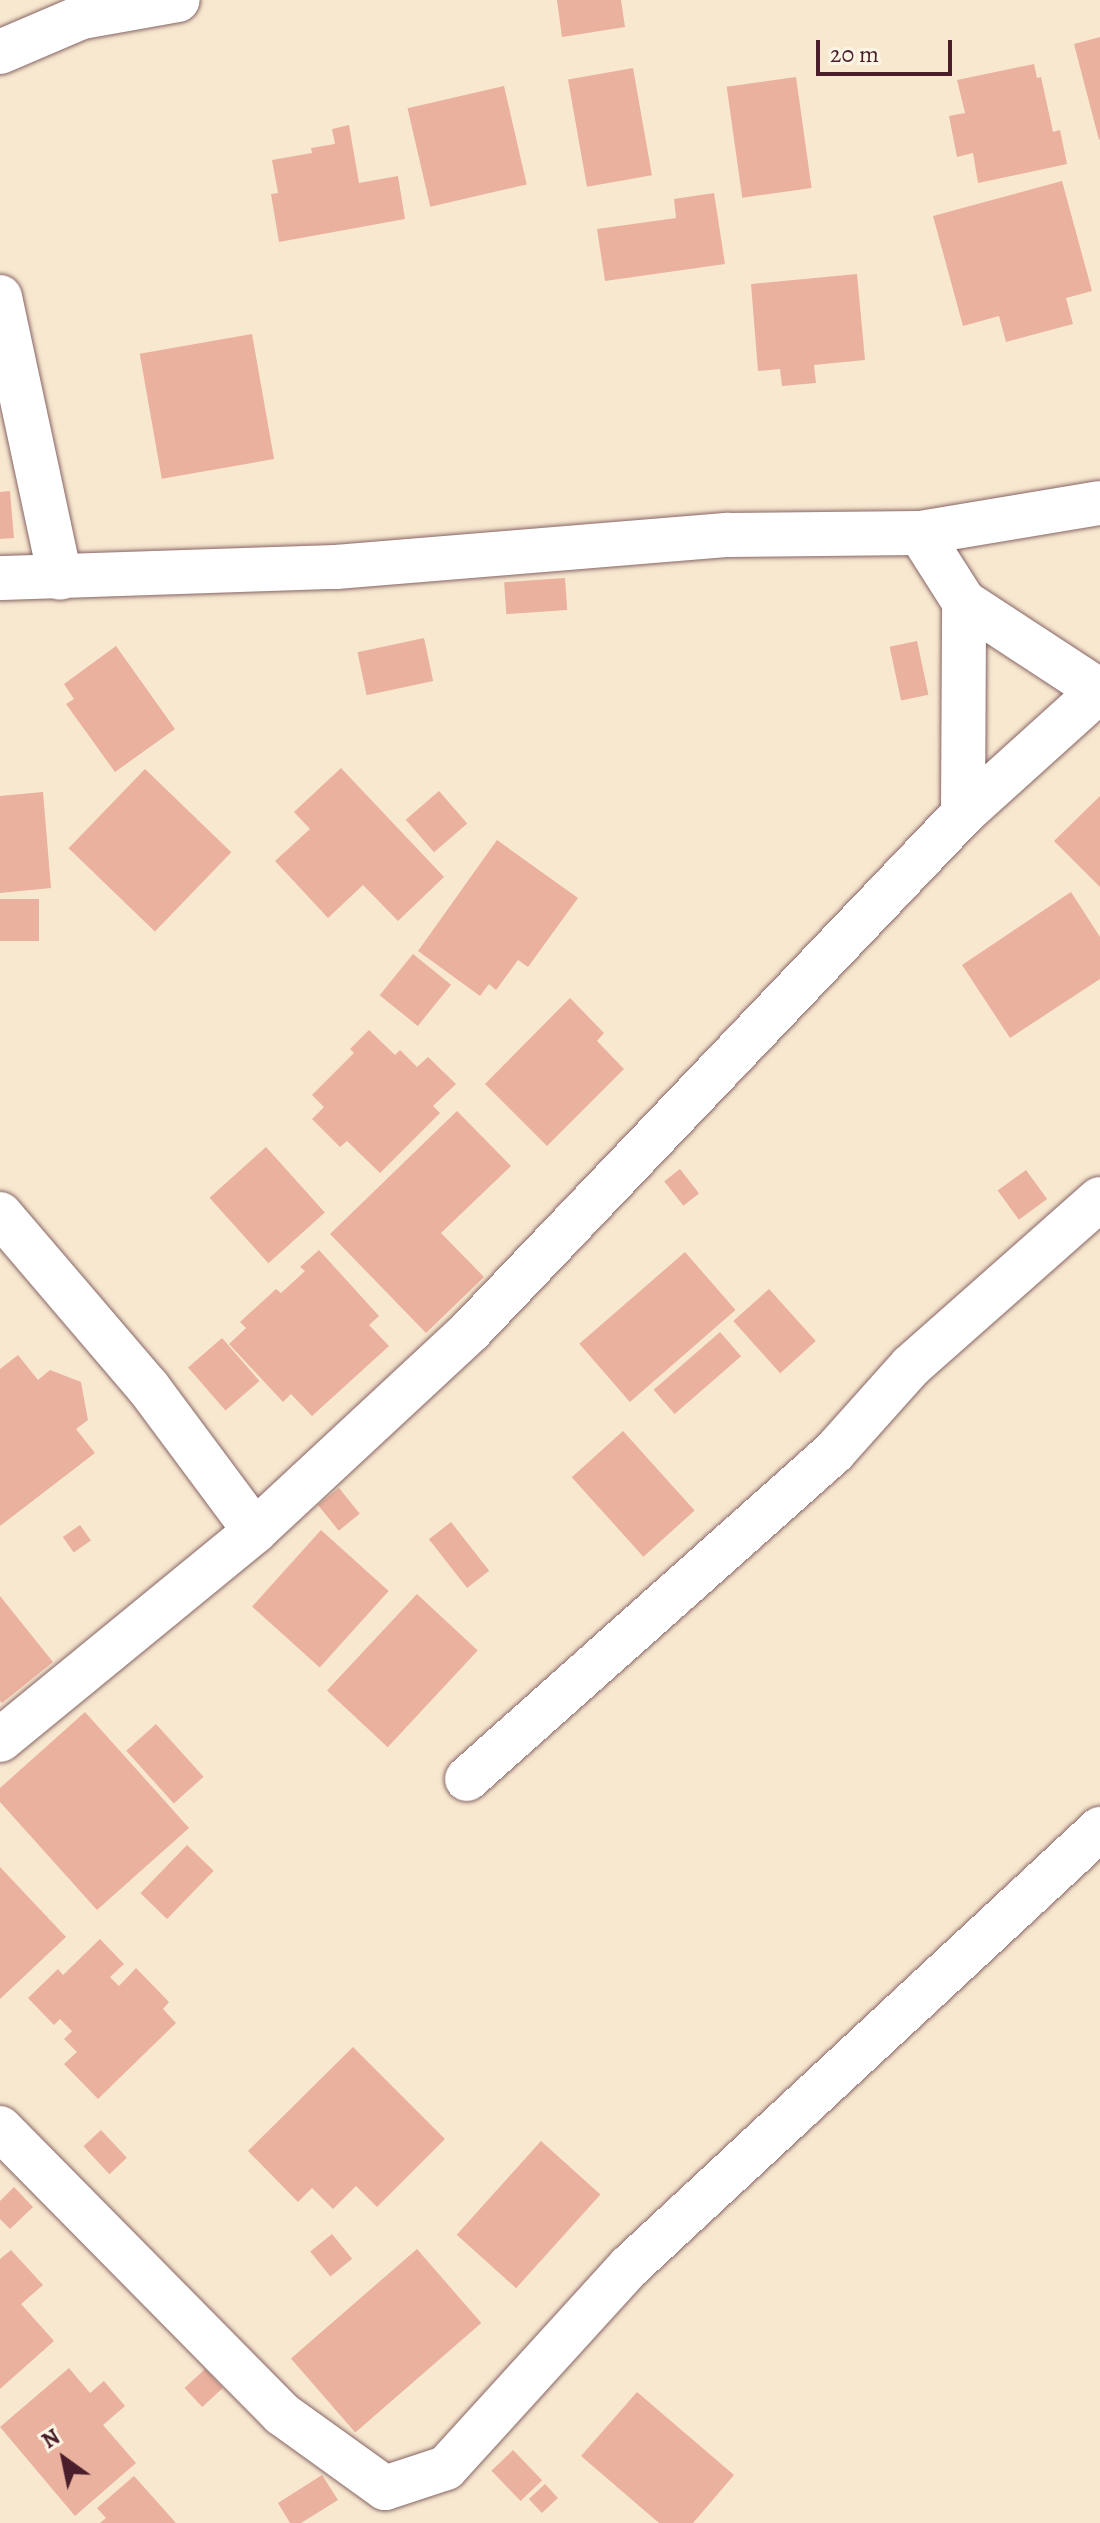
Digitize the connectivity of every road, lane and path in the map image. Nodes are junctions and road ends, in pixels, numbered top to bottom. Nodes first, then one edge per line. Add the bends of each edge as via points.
1 (178, 0) edge
2 (0, 52) edge
3 (0, 297) edge
4 (1100, 503) edge
5 (920, 533) junction
6 (0, 578) edge
7 (60, 578) junction
8 (964, 602) junction
9 (1100, 691) edge
10 (963, 814) junction
11 (1100, 1199) edge
12 (0, 1214) edge
13 (255, 1531) junction
14 (0, 1740) edge
15 (467, 1779) dead end
16 (1100, 1829) edge
17 (0, 2128) edge

1 - 2 street via 82,17
3 - 7 street
4 - 5 street
5 - 7 street via 729,535 336,567
5 - 8 street
6 - 7 street
8 - 9 street
8 - 10 street
9 - 10 street
10 - 13 street via 471,1330
11 - 15 street via 911,1366 834,1452
12 - 13 street via 148,1387
13 - 14 street
16 - 17 street via 630,2266 446,2468 385,2488 282,2414

